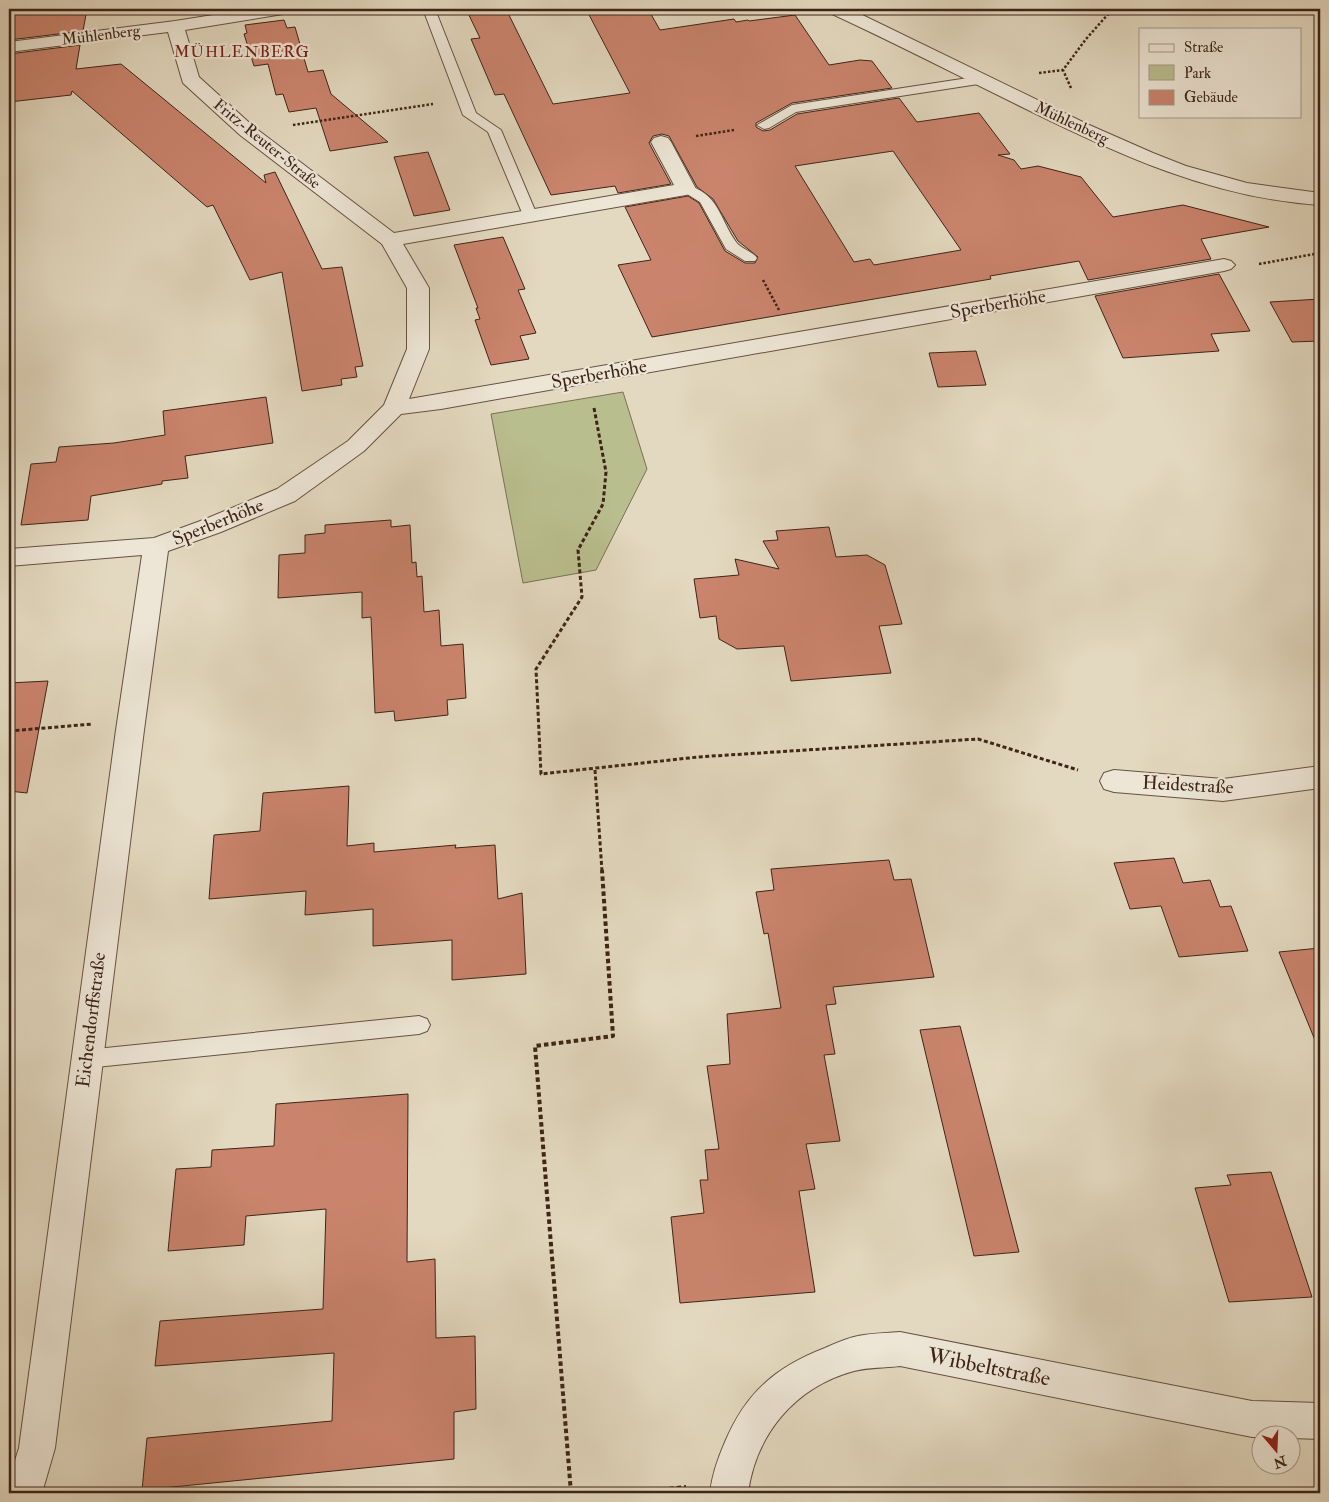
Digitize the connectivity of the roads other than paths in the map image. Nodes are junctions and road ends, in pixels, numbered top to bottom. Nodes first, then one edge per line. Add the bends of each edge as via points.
1 (283, 9) edge
2 (429, 9) edge
3 (836, 9) edge
4 (175, 26) junction
5 (9, 47) edge
6 (981, 80) junction
7 (764, 125) road end
8 (661, 142) road end
9 (686, 189) junction
10 (1320, 199) edge
11 (530, 215) junction
12 (390, 240) junction
13 (750, 258) road end
14 (1224, 265) road end
15 (394, 408) junction
16 (156, 546) junction
17 (9, 557) edge
18 (1320, 777) edge
19 (1114, 781) road end
20 (419, 1025) dead end
21 (86, 1059) junction
22 (1320, 1421) edge
23 (729, 1488) edge
24 (23, 1493) edge

1 - 4 street, Mühlenberg
2 - 11 lane via 470,115 494,130
3 - 6 street, Mühlenberg
4 - 5 street, Mühlenberg
4 - 12 street, Fritz-Reuter-Straße via 190,79 247,131
6 - 7 lane via 792,109
6 - 10 street, Mühlenberg via 1185,174 1288,198
8 - 9 street
9 - 11 street
9 - 13 lane via 705,199 731,246
11 - 12 street
12 - 15 street, Fritz-Reuter-Straße via 418,288 418,349
14 - 15 street, Sperberhöhe
15 - 16 street, Sperberhöhe via 356,446 286,495
16 - 17 street, Sperberhöhe
16 - 21 street, Eichendorffstraße
18 - 19 street, Heidestraße via 1224,790
20 - 21 lane
21 - 24 street, Eichendorffstraße via 37,1448
22 - 23 street, Wibbeltstraße via 1252,1419 900,1349 852,1354 806,1374 766,1406 743,1442

